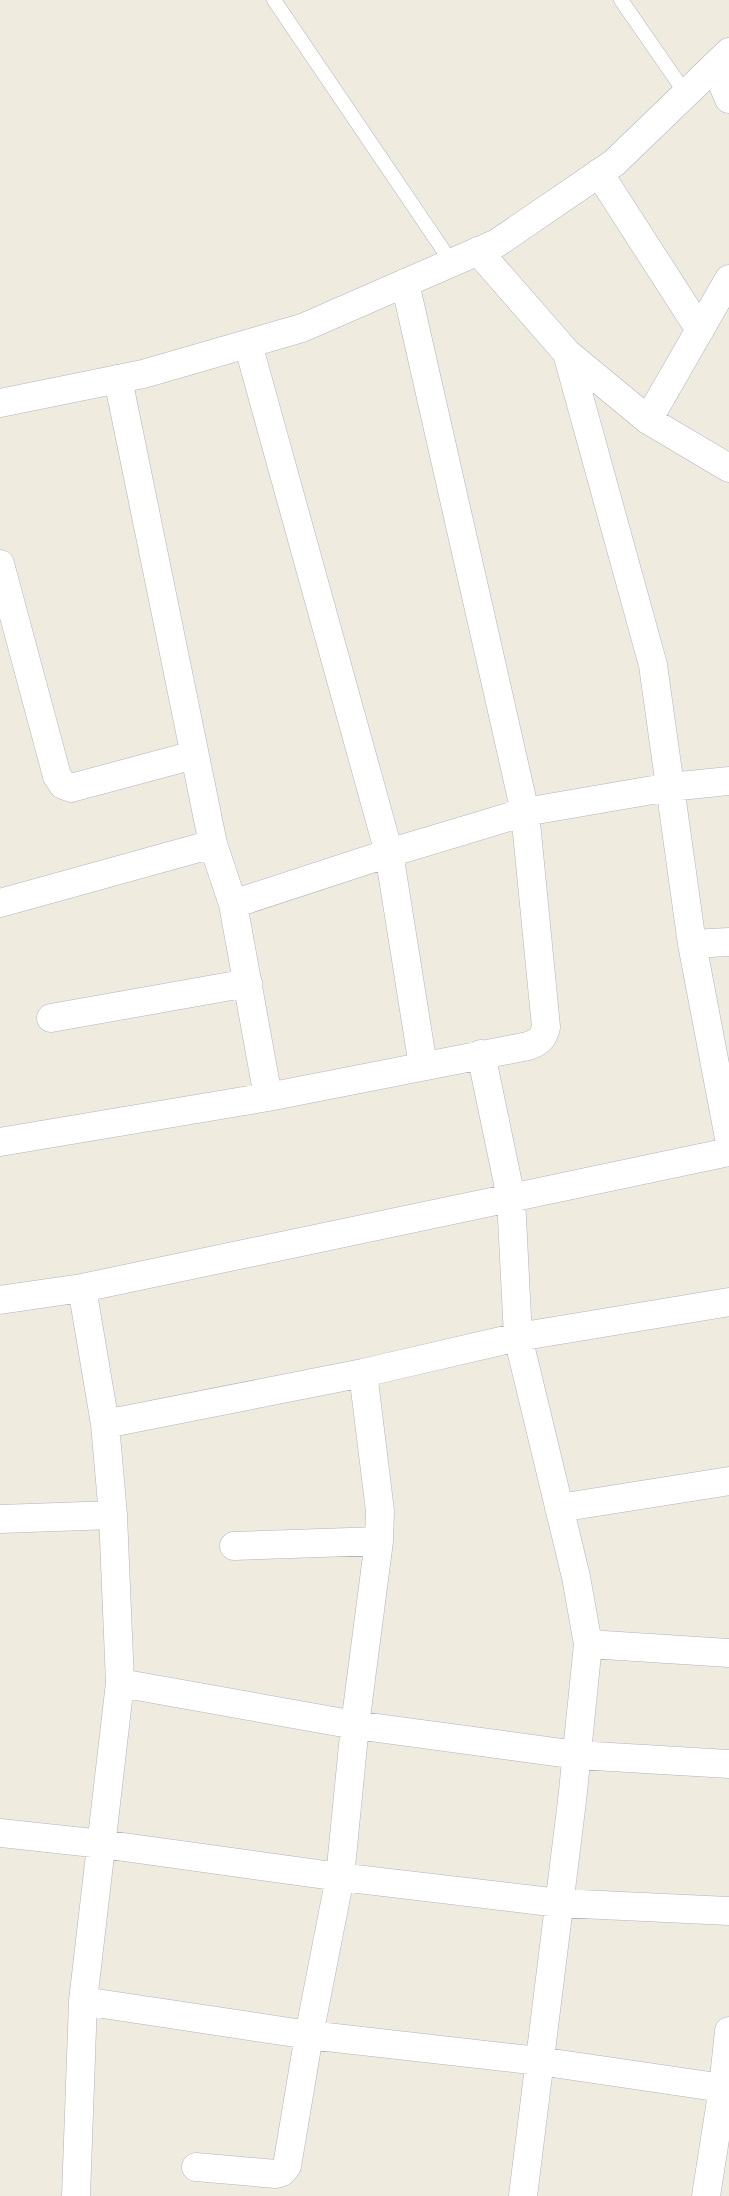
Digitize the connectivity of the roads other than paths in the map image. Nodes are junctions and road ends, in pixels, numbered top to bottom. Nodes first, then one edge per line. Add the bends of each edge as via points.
1 (274, 0) edge
2 (621, 0) edge
3 (722, 59) edge
4 (686, 94) junction
5 (729, 99) edge
6 (599, 173) junction
7 (478, 251) junction
8 (452, 263) junction
9 (729, 279) edge
10 (404, 283) junction
11 (700, 330) junction
12 (248, 344) junction
13 (567, 353) junction
14 (118, 379) junction
15 (0, 404) edge
16 (648, 420) junction
17 (729, 468) edge
18 (0, 564) edge
19 (10, 647) edge
20 (194, 755) junction
21 (729, 781) edge
22 (670, 787) junction
23 (525, 812) junction
24 (213, 844) junction
25 (389, 853) junction
26 (0, 903) edge
27 (233, 904) junction
28 (729, 942) edge
29 (692, 944) junction
30 (248, 983) junction
31 (51, 1018) dead end
32 (481, 1054) junction
33 (423, 1066) junction
34 (268, 1097) junction
35 (729, 1138) edge
36 (0, 1142) edge
37 (729, 1152) edge
38 (511, 1198) junction
39 (82, 1288) junction
40 (0, 1300) edge
41 (729, 1302) edge
42 (518, 1337) junction
43 (363, 1373) junction
44 (105, 1424) junction
45 (729, 1481) edge
46 (559, 1508) junction
47 (114, 1515) junction
48 (0, 1519) edge
49 (379, 1541) junction
50 (234, 1546) dead end
51 (588, 1644) junction
52 (729, 1652) edge
53 (120, 1683) junction
54 (355, 1725) junction
55 (577, 1755) junction
56 (729, 1764) edge
57 (0, 1832) edge
58 (102, 1844) junction
59 (340, 1877) junction
60 (559, 1902) junction
61 (729, 1912) edge
62 (83, 2001) junction
63 (729, 2032) edge
64 (309, 2035) junction
65 (539, 2062) junction
66 (726, 2088) edge
67 (196, 2166) dead end
68 (76, 2196) edge
69 (523, 2196) edge
70 (706, 2196) edge

1 - 8 lane
2 - 4 lane
3 - 4 street
3 - 5 street
4 - 6 street via 614,163
6 - 7 street via 497,243
6 - 11 street
7 - 8 street
7 - 13 street
8 - 10 street
9 - 11 street
10 - 12 street via 302,328
10 - 23 street
11 - 16 street
12 - 14 street
12 - 25 street
13 - 16 street
13 - 22 street via 653,665
14 - 15 street
14 - 20 street
16 - 17 street
18 - 19 street
19 - 20 street via 57,776 66,787
20 - 24 street
21 - 22 street
22 - 23 street
22 - 29 street
23 - 25 street
23 - 32 street via 546,1027 539,1042
24 - 26 street
24 - 27 street
25 - 27 street
25 - 33 street
27 - 30 street
28 - 29 street
29 - 35 street
30 - 31 street
30 - 34 street
32 - 33 street
32 - 38 street
33 - 34 street
34 - 36 street
37 - 38 street
38 - 39 street
38 - 42 street
39 - 40 street
39 - 44 street
41 - 42 street
42 - 43 street
42 - 46 street
43 - 44 street
43 - 49 street via 380,1511
44 - 47 street
45 - 46 street
46 - 51 street
47 - 48 street
47 - 53 street
49 - 50 street
49 - 54 street
51 - 52 street
51 - 55 street
53 - 54 street
53 - 58 street
54 - 55 street
54 - 59 street
55 - 56 street
55 - 60 street
57 - 58 street
58 - 59 street
58 - 62 street
59 - 60 street
59 - 64 street
60 - 61 street
60 - 65 street
62 - 64 street
62 - 68 street
63 - 66 street
64 - 65 street
64 - 67 street via 285,2169 276,2174
65 - 66 street
65 - 69 street
66 - 70 street

